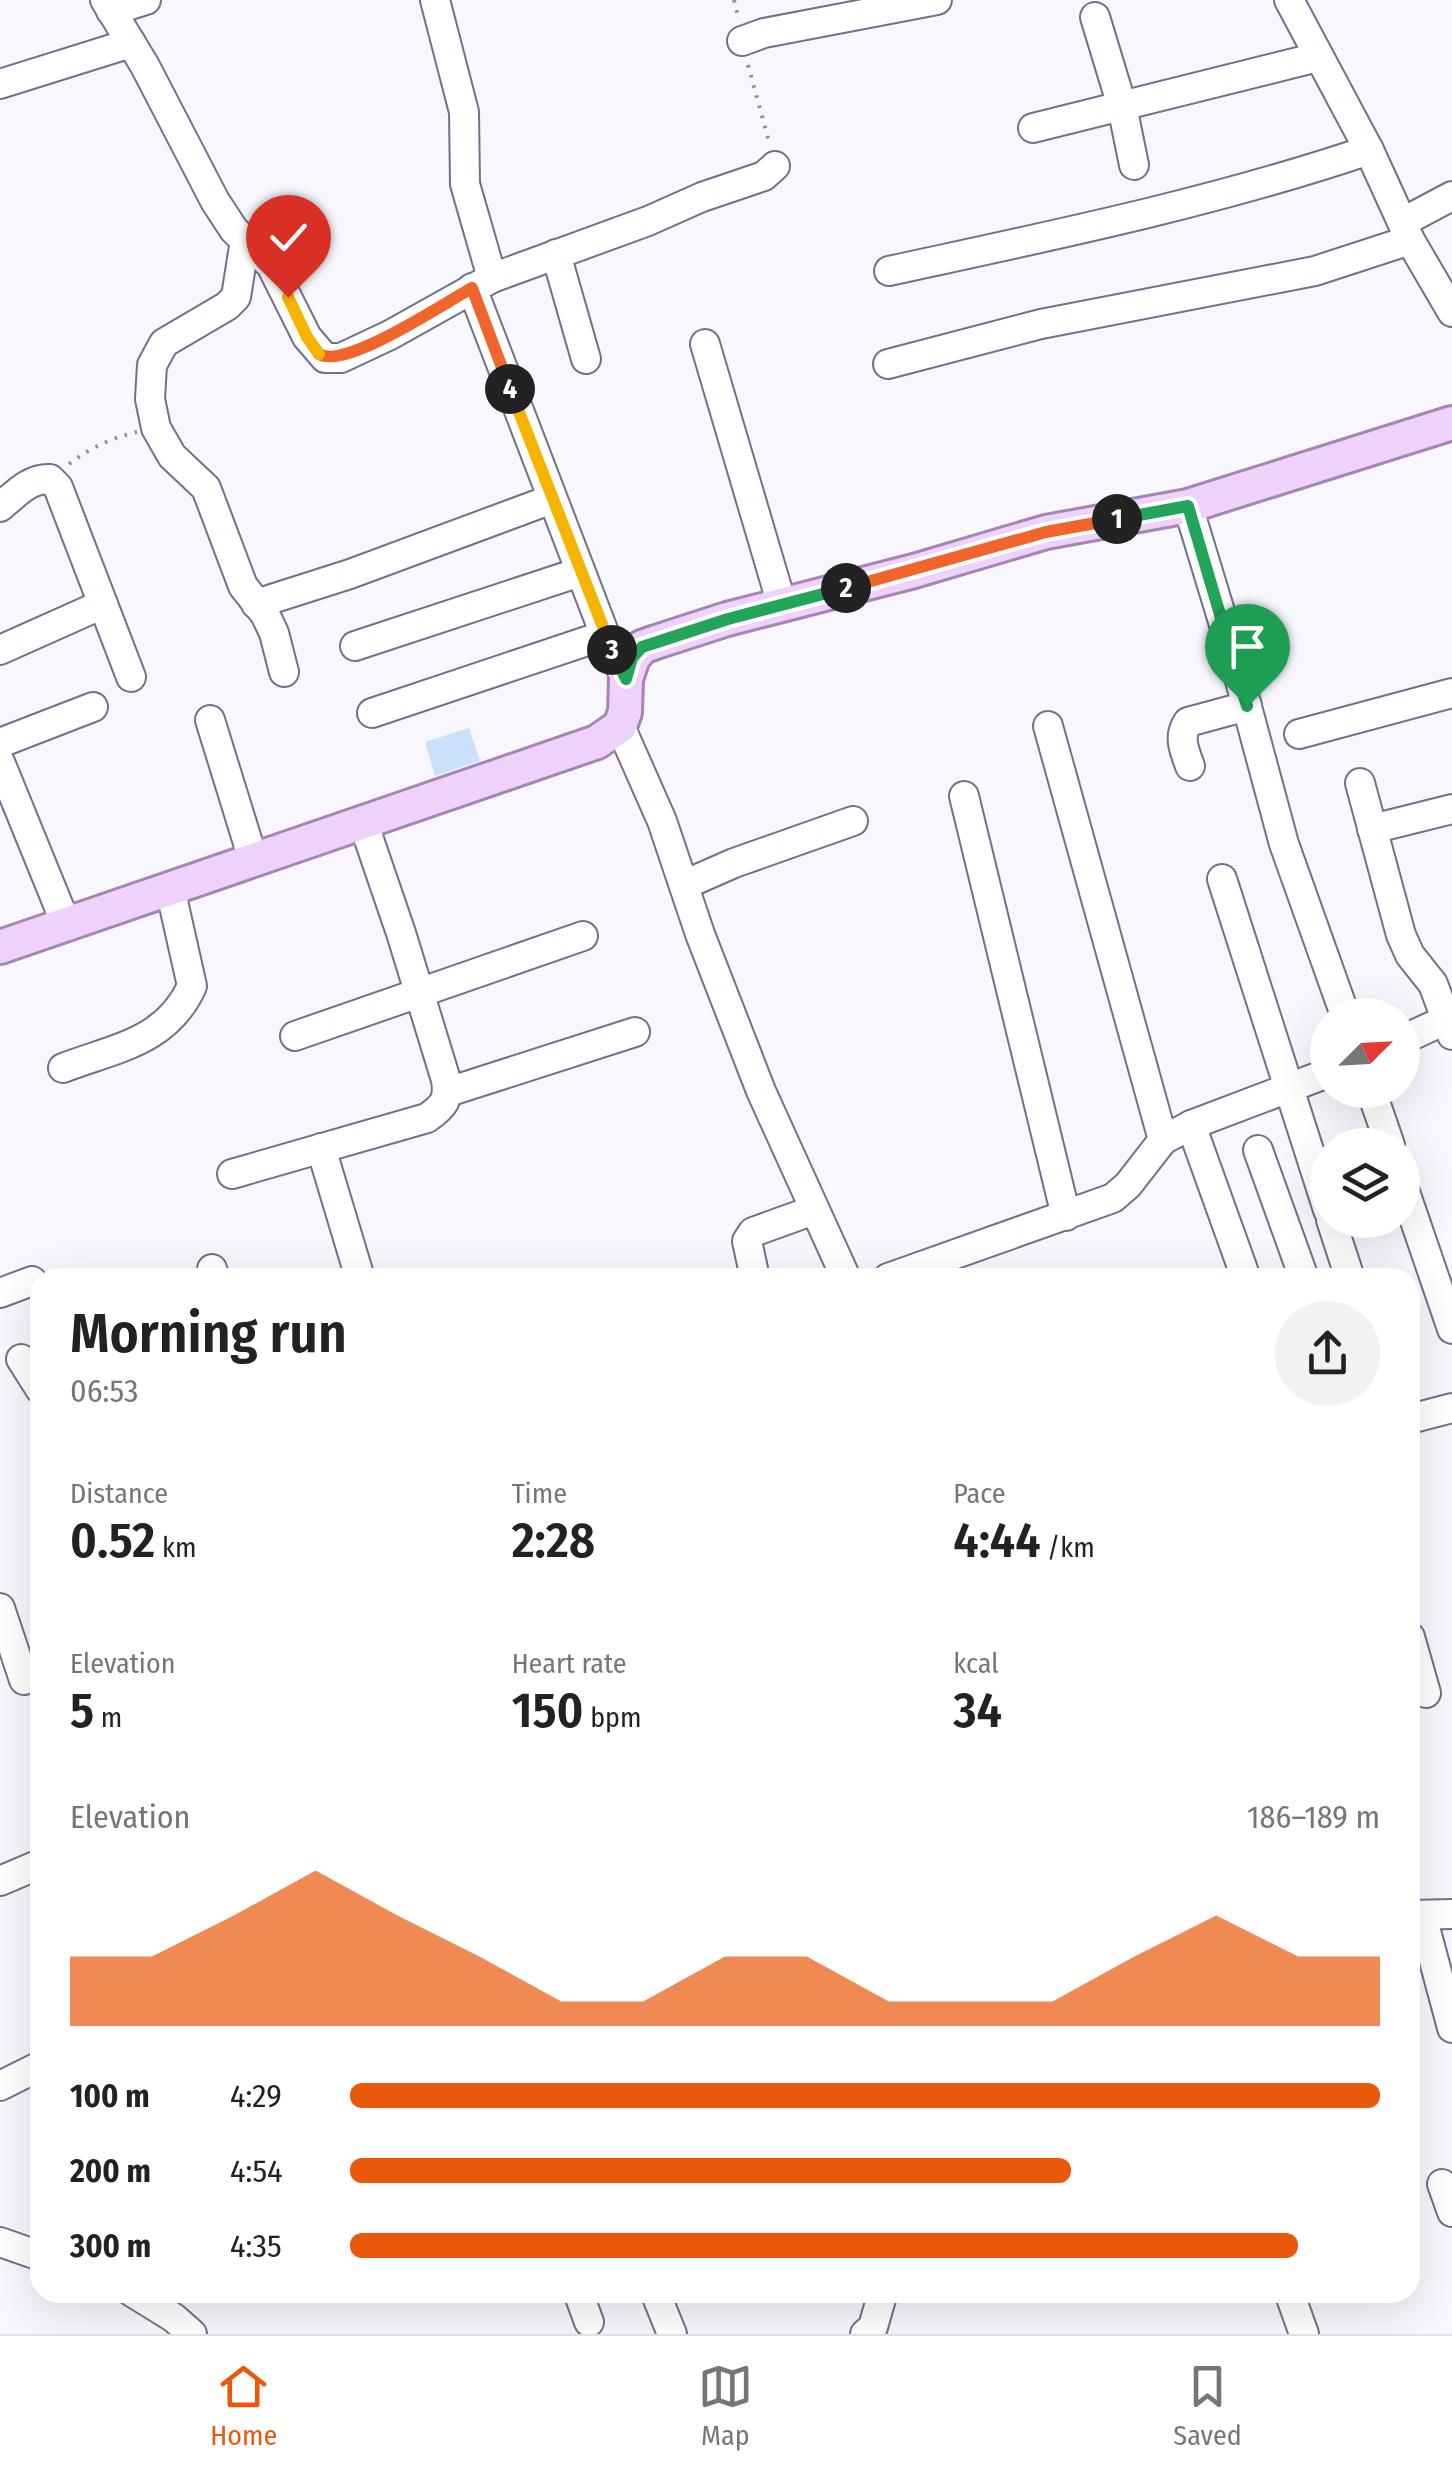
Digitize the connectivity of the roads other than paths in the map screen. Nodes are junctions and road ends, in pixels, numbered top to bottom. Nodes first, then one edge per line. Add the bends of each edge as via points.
1 (146, 0) edge
2 (434, 0) edge
3 (937, 0) edge
4 (1289, 0) edge
5 (108, 5) edge
6 (1095, 17) dead end
7 (742, 41) road end
8 (131, 43) junction
9 (1318, 56) junction
10 (0, 84) edge
11 (1122, 106) junction
12 (1034, 128) dead end
13 (1369, 150) junction
14 (774, 166) road end
15 (1134, 166) dead end
16 (1452, 196) edge
17 (1406, 231) junction
18 (245, 240) junction
19 (556, 254) junction
20 (889, 271) dead end
21 (482, 283) junction
22 (1452, 312) edge
23 (705, 344) dead end
24 (586, 359) dead end
25 (888, 364) dead end
26 (1452, 423) edge
27 (552, 499) junction
28 (1188, 506) junction
29 (0, 507) edge
30 (580, 572) junction
31 (103, 604) junction
32 (256, 604) junction
33 (782, 605) junction
34 (605, 635) junction
35 (355, 646) dead end
36 (0, 650) edge
37 (284, 672) dead end
38 (130, 677) dead end
39 (626, 679) junction
40 (1452, 693) edge
41 (92, 706) dead end
42 (1247, 706) junction
43 (372, 713) dead end
44 (210, 720) dead end
45 (620, 726) junction
46 (1048, 726) dead end
47 (1300, 734) dead end
48 (0, 742) edge
49 (0, 762) edge
50 (1190, 766) dead end
51 (1360, 783) dead end
52 (964, 796) dead end
53 (1452, 808) edge
54 (854, 821) dead end
55 (362, 822) junction
56 (1372, 830) junction
57 (253, 859) junction
58 (1222, 879) dead end
59 (684, 886) junction
60 (170, 888) junction
61 (66, 924) junction
62 (583, 936) dead end
63 (0, 947) edge
64 (419, 992) junction
65 (1339, 998) edge
66 (1450, 1024) edge
67 (634, 1032) dead end
68 (1420, 1034) edge
69 (295, 1036) dead end
70 (62, 1068) dead end
71 (1310, 1079) edge
72 (1287, 1089) junction
73 (448, 1092) junction
74 (1191, 1125) junction
75 (1163, 1140) junction
76 (321, 1148) junction
77 (1258, 1150) dead end
78 (1310, 1157) edge
79 (232, 1174) dead end
80 (814, 1210) junction
81 (1066, 1216) junction
82 (1420, 1236) edge
83 (1337, 1238) edge
84 (357, 1268) edge
85 (753, 1268) edge
86 (841, 1268) edge
87 (917, 1268) edge
88 (1242, 1268) edge
89 (1300, 1268) edge
90 (1347, 1268) edge
91 (30, 1282) edge
92 (0, 1293) edge
93 (1452, 1329) edge
94 (21, 1359) dead end
95 (30, 1373) edge
96 (1452, 1408) edge
97 (1420, 1417) edge
98 (0, 1608) edge
99 (1420, 1666) edge
100 (21, 1681) edge
101 (1429, 1692) edge
102 (30, 1868) edge
103 (0, 1881) edge
104 (1452, 1914) edge
105 (1420, 1915) edge
106 (1420, 1928) edge
107 (1452, 2028) edge
108 (30, 2071) edge
109 (0, 2086) edge
110 (1442, 2184) dead end
111 (1452, 2212) edge
112 (0, 2242) edge
113 (30, 2252) edge
114 (150, 2303) edge
115 (582, 2303) edge
116 (660, 2303) edge
117 (880, 2303) edge
118 (1294, 2303) edge
119 (588, 2322) dead end
120 (192, 2334) edge
121 (672, 2334) edge
122 (865, 2334) edge
123 (1304, 2334) edge

1 - 5 street
2 - 21 street via 464,112 465,184
3 - 7 street
4 - 9 street
5 - 8 street
6 - 11 street
8 - 10 street
8 - 18 street via 216,201
9 - 11 street
9 - 13 street
11 - 12 street
11 - 15 street
13 - 17 street
13 - 20 street via 1117,221
14 - 19 street via 764,176
16 - 17 street
17 - 22 street
17 - 25 street via 1314,271 1041,324
18 - 21 street via 271,266 324,358 341,358 390,335
18 - 32 street via 236,297 164,343 152,365 150,399 172,456 206,488
19 - 21 street
19 - 24 street
21 - 27 street
23 - 33 street
26 - 28 main road
27 - 30 street
27 - 32 street
28 - 33 main road via 1046,532
28 - 42 street
29 - 31 street via 28,484 50,479
30 - 34 street
30 - 35 street
31 - 36 street
31 - 38 street
32 - 37 street via 274,634
33 - 39 main road via 642,647
34 - 39 street
34 - 43 street
39 - 45 main road
40 - 47 street
41 - 48 street
42 - 50 street via 1188,722 1182,745
42 - 65 street via 1284,844
44 - 57 street
45 - 55 main road via 597,742
45 - 59 street
46 - 75 street
49 - 61 street
51 - 56 street
52 - 81 street
53 - 56 street
54 - 59 street
55 - 57 main road
55 - 64 street
56 - 66 street via 1401,935
57 - 60 main road
58 - 72 street
59 - 80 street
60 - 61 main road
60 - 70 street via 192,986 186,999 150,1036
61 - 63 main road
62 - 64 street
64 - 69 street
64 - 73 street
66 - 68 street
67 - 73 street
71 - 72 street
72 - 74 street
72 - 78 street
73 - 76 street via 444,1106 427,1118
74 - 75 street
74 - 88 street
75 - 81 street via 1113,1198
76 - 79 street
76 - 84 street
77 - 89 street
80 - 85 street via 753,1232 748,1241
80 - 86 street
81 - 87 street
82 - 93 street
83 - 90 street
91 - 92 street
94 - 95 street
96 - 97 street
98 - 100 street
99 - 101 street
102 - 103 street
104 - 105 street
106 - 107 street
108 - 109 street
110 - 111 street
112 - 113 street
114 - 120 street
115 - 119 street
116 - 121 street
117 - 122 street
118 - 123 street

